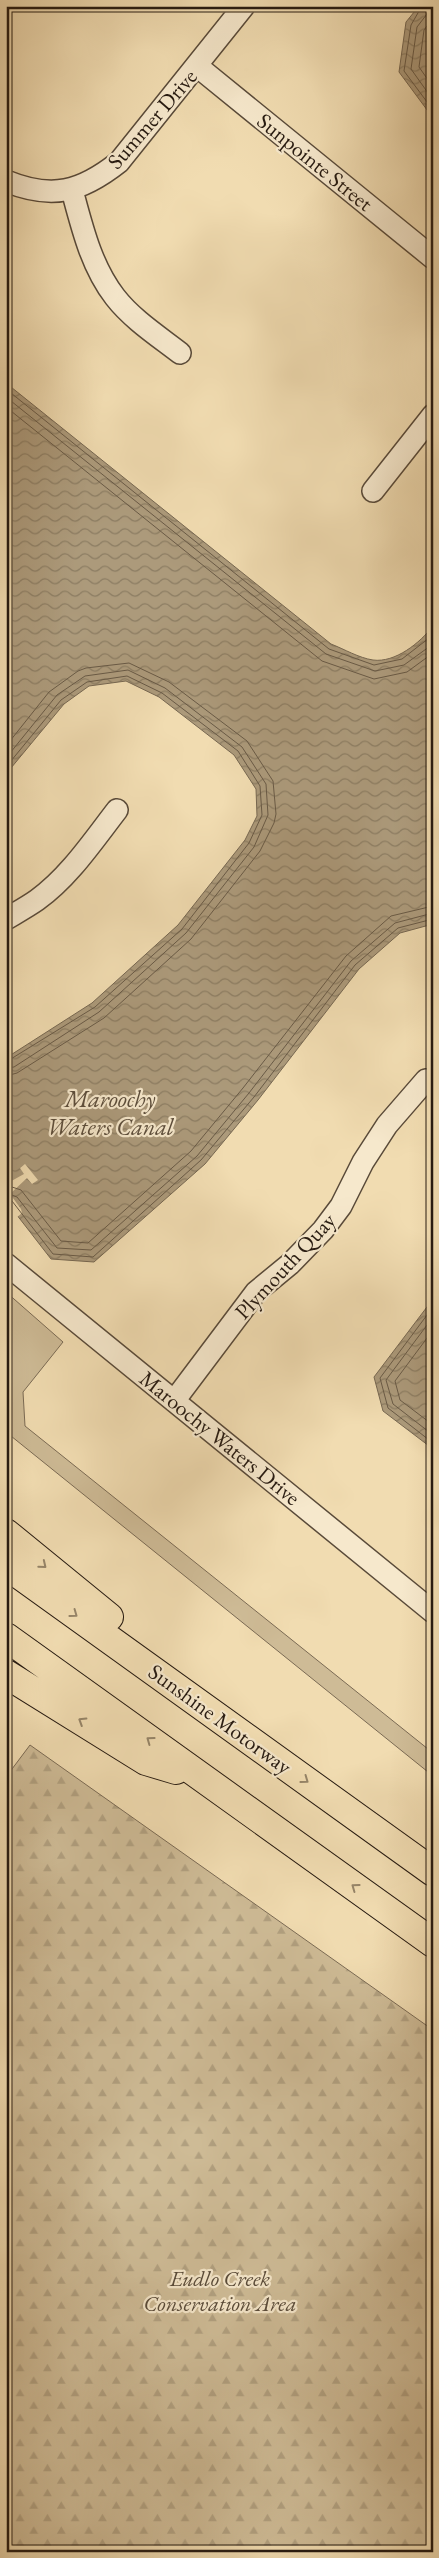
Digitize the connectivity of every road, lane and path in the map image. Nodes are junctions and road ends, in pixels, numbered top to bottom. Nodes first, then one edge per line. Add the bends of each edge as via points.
1 (244, 6) edge
2 (198, 66) junction
3 (6, 181) edge
4 (72, 190) junction
5 (433, 258) edge
6 (180, 353) dead end
7 (433, 415) edge
8 (373, 491) dead end
9 (117, 810) dead end
10 (6, 918) edge
11 (426, 1080) dead end
12 (6, 1264) edge
13 (174, 1401) junction
14 (6, 1532) edge
15 (6, 1565) edge
16 (433, 1612) edge
17 (6, 1637) edge
18 (6, 1674) edge
19 (266, 1751) junction
20 (204, 1779) junction
21 (433, 1872) edge
22 (433, 1943) edge

1 - 2 street, Summer Drive
2 - 4 street, Summer Drive via 119,162 97,179
2 - 5 street, Sunpointe Street
3 - 4 street, Summer Drive via 40,191
4 - 6 street via 101,276 116,298
7 - 8 street
9 - 10 street via 54,886
11 - 13 street, Plymouth Quay via 387,1124 341,1206 323,1230 290,1264 256,1292
12 - 13 street, Maroochy Waters Drive
13 - 16 street, Maroochy Waters Drive
14 -> 19 highway via 90,1602 222,1702
15 -> 19 highway, Sunshine Motorway
20 -> 17 highway
20 -> 18 highway via 146,1761
19 -> 21 highway, Sunshine Motorway
22 -> 20 highway

